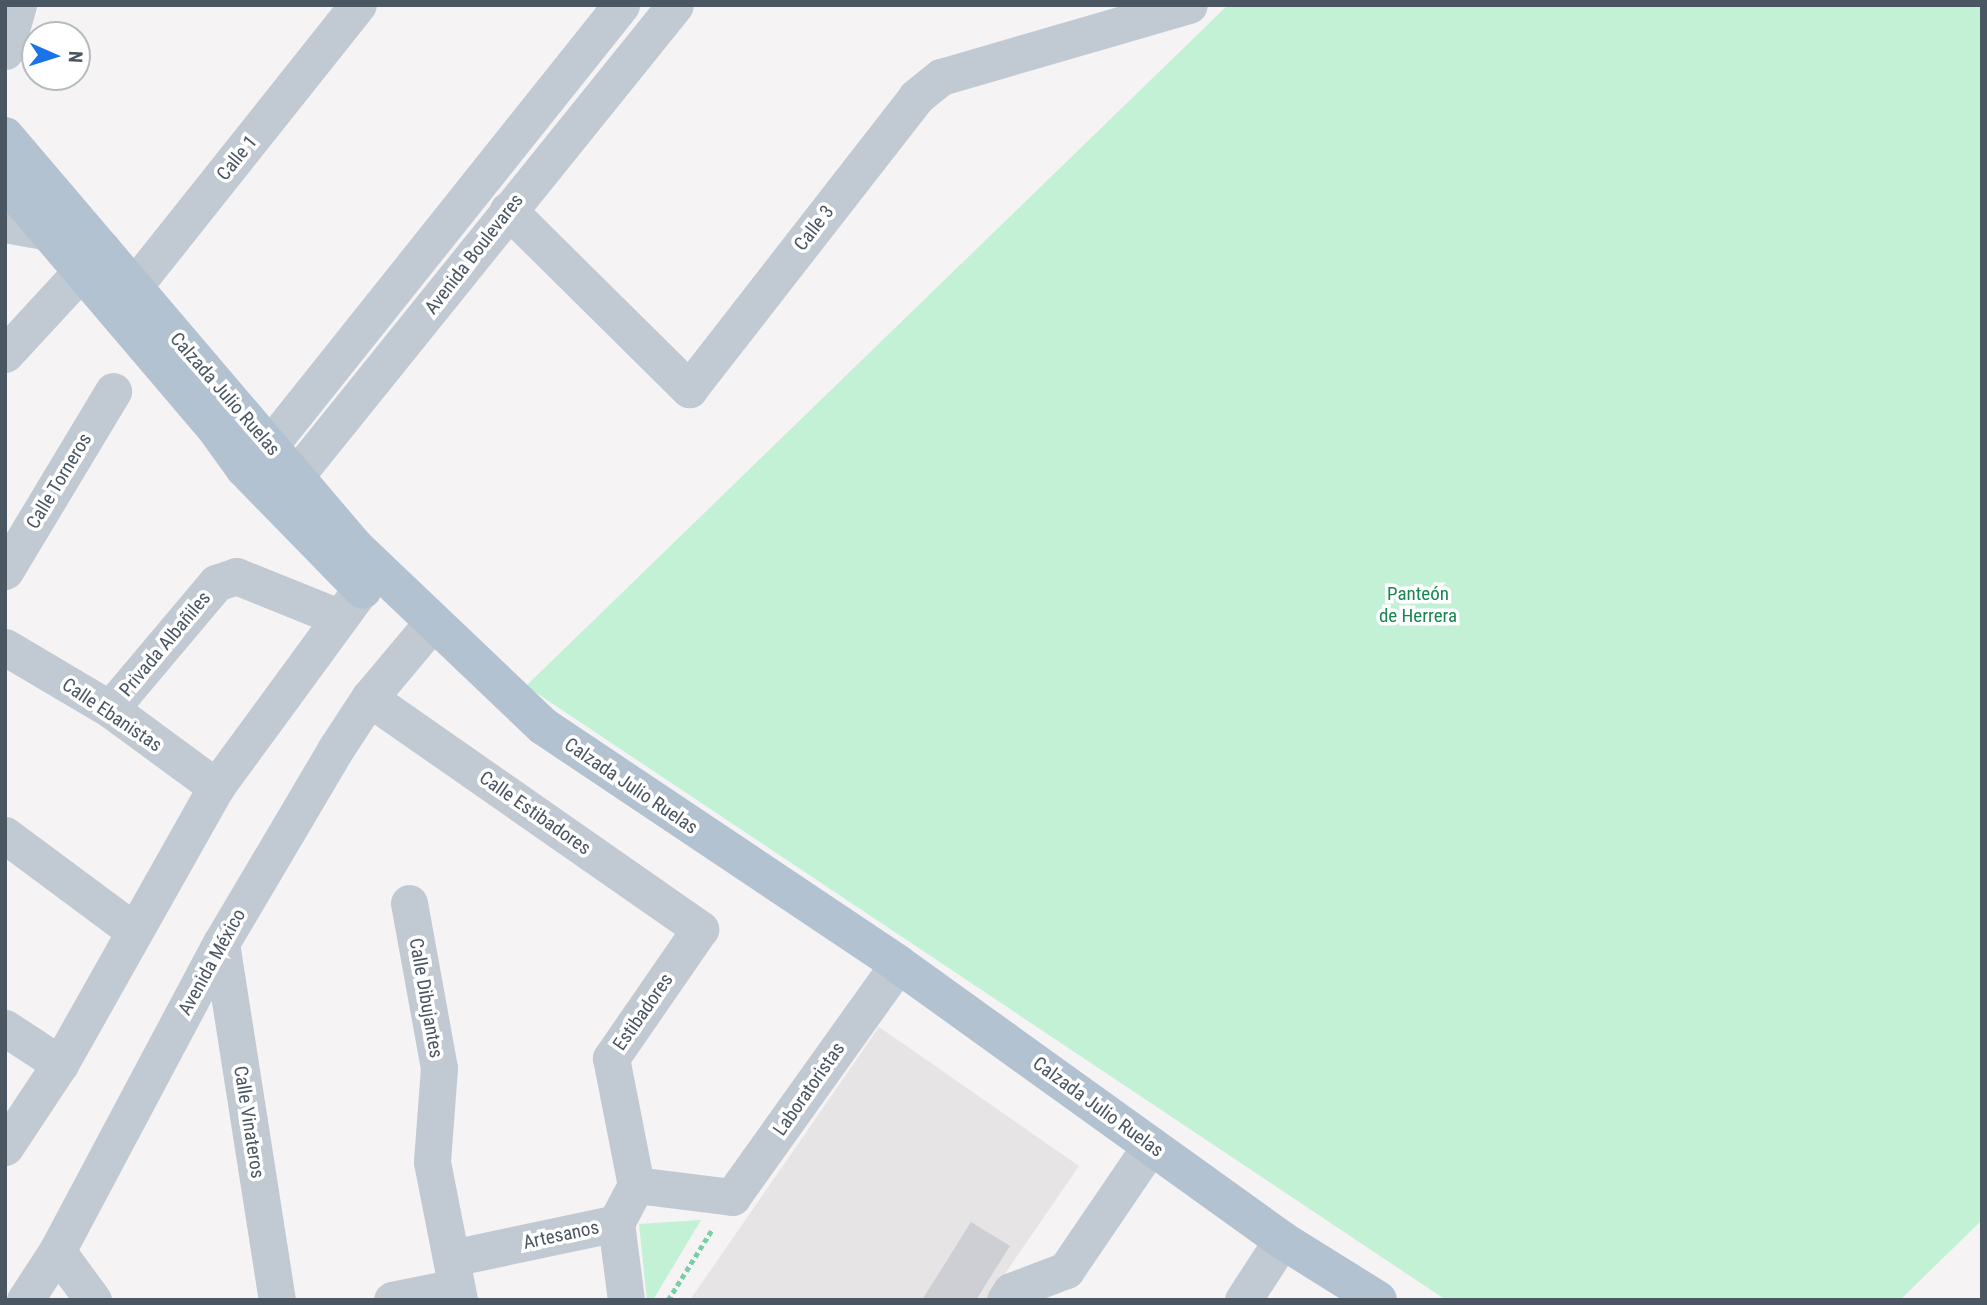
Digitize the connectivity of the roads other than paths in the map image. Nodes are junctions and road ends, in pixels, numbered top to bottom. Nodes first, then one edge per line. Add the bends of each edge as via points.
1 (18, 5) edge
2 (358, 5) edge
3 (621, 5) edge
4 (675, 5) edge
5 (1189, 5) edge
6 (5, 51) edge
7 (5, 135) edge
8 (5, 181) edge
9 (508, 210) junction
10 (5, 225) edge
11 (49, 232) junction
12 (93, 260) junction
13 (124, 298) junction
14 (5, 354) edge
15 (113, 391) dead end
16 (257, 457) junction
17 (285, 491) junction
18 (11, 548) edge
19 (358, 591) junction
20 (425, 630) junction
21 (5, 647) edge
22 (22, 672) edge
23 (369, 698) junction
24 (110, 709) junction
25 (216, 787) junction
26 (5, 835) edge
27 (408, 903) dead end
28 (700, 929) joint
29 (133, 930) junction
30 (221, 943) junction
31 (892, 972) junction
32 (5, 1028) edge
33 (60, 1064) junction
34 (5, 1147) edge
35 (1145, 1154) junction
36 (636, 1185) junction
37 (616, 1223) junction
38 (1278, 1248) junction
39 (57, 1251) junction
40 (456, 1281) edge
41 (25, 1300) edge
42 (93, 1300) edge
43 (277, 1300) edge
44 (392, 1300) edge
45 (626, 1300) edge
46 (1005, 1300) edge
47 (1243, 1300) edge
48 (1337, 1300) edge
49 (1378, 1300) edge

1 - 6 street
2 - 13 street, Calle 1
3 - 16 street, Avenida Boulevares
4 - 9 street, Avenida Boulevares
5 - 9 street, Calle 3 via 941,77 916,97 689,389
7 - 12 main road, Calzada Julio Ruelas
8 - 11 main road, Calzada Julio Ruelas
9 - 17 street, Avenida Boulevares
10 - 11 street
11 - 12 main road, Calzada Julio Ruelas
12 - 13 main road, Calzada Julio Ruelas
12 - 14 street
13 - 16 main road, Calzada Julio Ruelas via 218,391
15 - 18 street, Calle Torneros
16 - 17 main road, Calzada Julio Ruelas
17 - 19 main road, Calzada Julio Ruelas
19 - 20 main road, Calzada Julio Ruelas
19 - 24 street, Privada Albañiles via 236,576 216,583
19 - 25 street
20 - 23 street, Avenida México
20 - 31 main road, Calzada Julio Ruelas via 543,726
21 - 22 street, Calle Ebanistas
22 - 24 street, Calle Ebanistas
23 - 28 street, Calle Estibadores
23 - 30 street, Avenida México
24 - 25 street, Calle Ebanistas
25 - 29 street
26 - 29 street
27 - 40 street, Calle Dibujantes via 439,1068 432,1162
28 - 36 street, Estibadores via 611,1058
29 - 33 street
30 - 39 street, Avenida México
30 - 43 street, Calle Vinateros
31 - 35 main road, Calzada Julio Ruelas
31 - 36 street, Laboratoristas via 732,1197
32 - 33 street
33 - 34 street
35 - 38 main road, Calzada Julio Ruelas
35 - 46 street via 1066,1270 1011,1292
36 - 37 street, Artesanos
37 - 40 street, Artesanos
37 - 45 street
38 - 47 street
38 - 48 main road, Calzada Julio Ruelas
38 - 49 main road, Calzada Julio Ruelas
39 - 41 street, Avenida México
39 - 42 street
40 - 44 street, Artesanos

